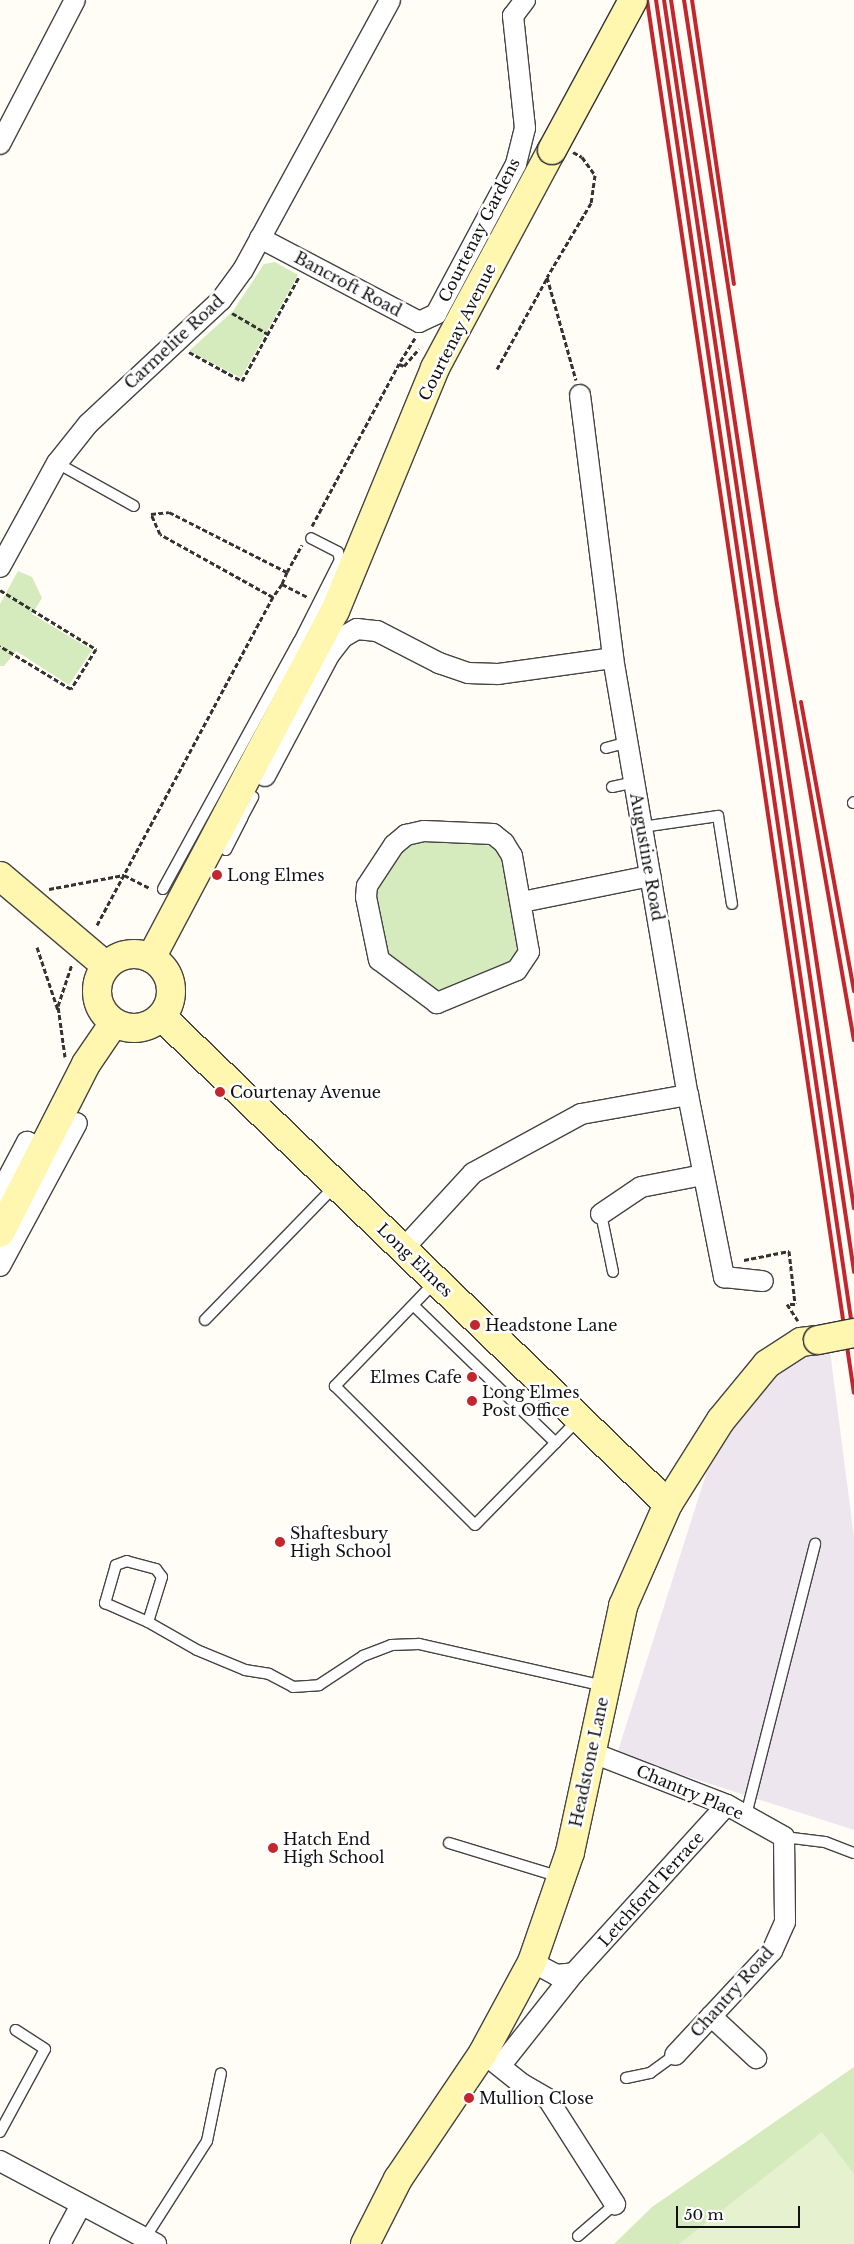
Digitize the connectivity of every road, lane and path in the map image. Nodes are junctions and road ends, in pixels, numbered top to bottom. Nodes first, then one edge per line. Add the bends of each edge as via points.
1 (76, 0) edge
2 (390, 0) edge
3 (525, 0) edge
4 (632, 0) edge
5 (0, 144) edge
6 (560, 150) junction
7 (260, 238) junction
8 (307, 263) junction
9 (547, 277) junction
10 (216, 304) junction
11 (436, 314) joint
12 (268, 334) junction
13 (172, 344) junction
14 (400, 364) dead end
15 (498, 369) dead end
16 (580, 395) joint
17 (57, 463) junction
18 (134, 506) dead end
19 (309, 535) junction
20 (0, 567) edge
21 (287, 572) junction
22 (282, 584) junction
23 (0, 590) edge
24 (273, 597) junction
25 (318, 603) junction
26 (0, 646) edge
27 (315, 648) junction
28 (613, 658) junction
29 (628, 742) junction
30 (606, 748) dead end
31 (634, 782) junction
32 (612, 787) dead end
33 (252, 797) dead end
34 (235, 815) junction
35 (642, 827) junction
36 (210, 843) junction
37 (124, 875) junction
38 (0, 876) edge
39 (650, 876) junction
40 (160, 891) joint
41 (30, 902) junction
42 (522, 902) junction
43 (732, 904) dead end
44 (97, 925) dead end
45 (37, 947) dead end
46 (151, 958) junction
47 (106, 966) junction
48 (70, 975) dead end
49 (58, 1011) junction
50 (162, 1017) junction
51 (114, 1023) junction
52 (62, 1038) dead end
53 (688, 1095) junction
54 (77, 1123) dead end
55 (52, 1152) junction
56 (703, 1175) junction
57 (336, 1184) junction
58 (0, 1193) edge
59 (601, 1214) joint
60 (0, 1232) edge
61 (404, 1248) junction
62 (0, 1266) edge
63 (612, 1272) dead end
64 (437, 1280) junction
65 (763, 1281) dead end
66 (414, 1306) junction
67 (790, 1309) dead end
68 (205, 1320) dead end
69 (854, 1333) edge
70 (810, 1334) junction
71 (578, 1420) junction
72 (556, 1443) junction
73 (668, 1504) junction
74 (814, 1544) dead end
75 (148, 1622) junction
76 (605, 1686) junction
77 (593, 1753) junction
78 (727, 1805) junction
79 (746, 1815) junction
80 (784, 1837) junction
81 (449, 1843) dead end
82 (854, 1853) edge
83 (561, 1878) junction
84 (532, 1962) junction
85 (574, 1973) junction
86 (711, 2016) junction
87 (16, 2030) dead end
88 (675, 2056) joint
89 (756, 2058) dead end
90 (492, 2059) junction
91 (221, 2073) dead end
92 (626, 2078) dead end
93 (0, 2132) edge
94 (0, 2161) edge
95 (615, 2204) joint
96 (81, 2205) junction
97 (578, 2236) dead end
98 (372, 2240) edge
99 (151, 2241) edge
100 (60, 2244) edge

1 - 5 street
2 - 7 street, Carmelite Road
3 - 11 street, Courtenay Gardens via 513,16 525,128 516,164
4 - 6 street, Courtenay Avenue, bridge
6 - 9 path via 582,157 595,175 591,203
6 - 27 street, Courtenay Avenue via 435,368 358,560
7 - 8 street, Bancroft Road
7 - 10 street, Carmelite Road via 243,270
8 - 11 street, Bancroft Road via 419,322
8 - 12 path
9 - 15 path
9 - 16 path
10 - 12 path
10 - 13 street, Carmelite Road
12 - 13 path via 242,381
13 - 17 street, Carmelite Road via 105,406
14 - 19 path
16 - 28 street, Augustine Road
17 - 18 lane
17 - 20 street, Carmelite Road
19 - 21 path
19 - 25 lane via 341,556
21 - 22 path
21 - 24 path via 169,512 151,514 160,534
22 - 24 path
22 - 25 path
23 - 26 path via 96,649 71,689
24 - 37 path
25 - 27 lane
27 - 28 street via 357,629 377,631 439,663 468,673 498,674
27 - 34 street, Courtenay Avenue via 267,763
27 - 36 lane
28 - 29 street, Augustine Road
29 - 30 lane
29 - 31 street, Augustine Road
31 - 32 lane
31 - 35 street, Augustine Road
33 - 34 lane
34 - 36 street, Courtenay Avenue
35 - 39 street, Augustine Road
35 - 43 lane via 718,816
36 - 40 lane
36 - 46 street, Courtenay Avenue
37 - 40 path
37 - 41 path via 41,891
37 - 44 path
38 - 41 street
39 - 42 street
39 - 53 street, Augustine Road
41 - 47 street
42 - 42 street via 530,952 525,962 517,970 437,1003 379,960 366,897 367,886 394,845 406,835 424,831 493,834 512,856
45 - 49 path
46 - 47 street via 127,954
46 - 50 street via 170,981 168,1006
47 - 51 street via 96,993 105,1015
48 - 49 path
49 - 52 path
50 - 51 street via 139,1028
50 - 57 street, Long Elmes
51 - 55 street via 86,1064
53 - 56 street, Augustine Road
53 - 61 street via 581,1114 473,1173
54 - 55 street
55 - 58 street via 27,1142
55 - 60 street
55 - 62 street
56 - 59 street via 642,1188
56 - 65 street, Augustine Road via 724,1277
57 - 61 street, Long Elmes
57 - 68 lane
59 - 63 lane
61 - 64 street, Long Elmes
64 - 66 lane
64 - 71 street, Long Elmes
66 - 72 lane
66 - 72 lane via 335,1386 475,1525
67 - 70 path
69 - 70 street, Headstone Lane, bridge
70 - 73 street, Headstone Lane via 767,1364 721,1420
71 - 72 lane
71 - 73 street, Long Elmes
73 - 76 street, Headstone Lane via 623,1606
74 - 79 lane
75 - 75 lane via 162,1577 156,1569 127,1561 116,1565 105,1603
75 - 76 lane via 197,1650 245,1670 269,1674 293,1688 320,1685 363,1656 391,1646 419,1644
76 - 77 street, Headstone Lane
77 - 78 street, Chantry Place
77 - 83 street, Headstone Lane
78 - 79 street, Chantry Place
78 - 85 street, Letchford Terrace
79 - 80 street, Chantry Place
80 - 82 lane via 826,1842
80 - 86 street, Chantry Road via 785,1922 772,1951
81 - 83 lane
83 - 84 street, Headstone Lane
84 - 85 street via 556,1975
84 - 90 street, Headstone Lane
85 - 90 street, Letchford Terrace
86 - 88 street, Chantry Road
86 - 89 street
87 - 93 lane via 45,2049
88 - 92 lane via 663,2061 650,2073
90 - 95 street via 522,2084 548,2099
90 - 98 street, Headstone Lane via 398,2179
91 - 99 lane via 207,2141
94 - 96 street
95 - 97 lane
96 - 99 street
96 - 100 street

